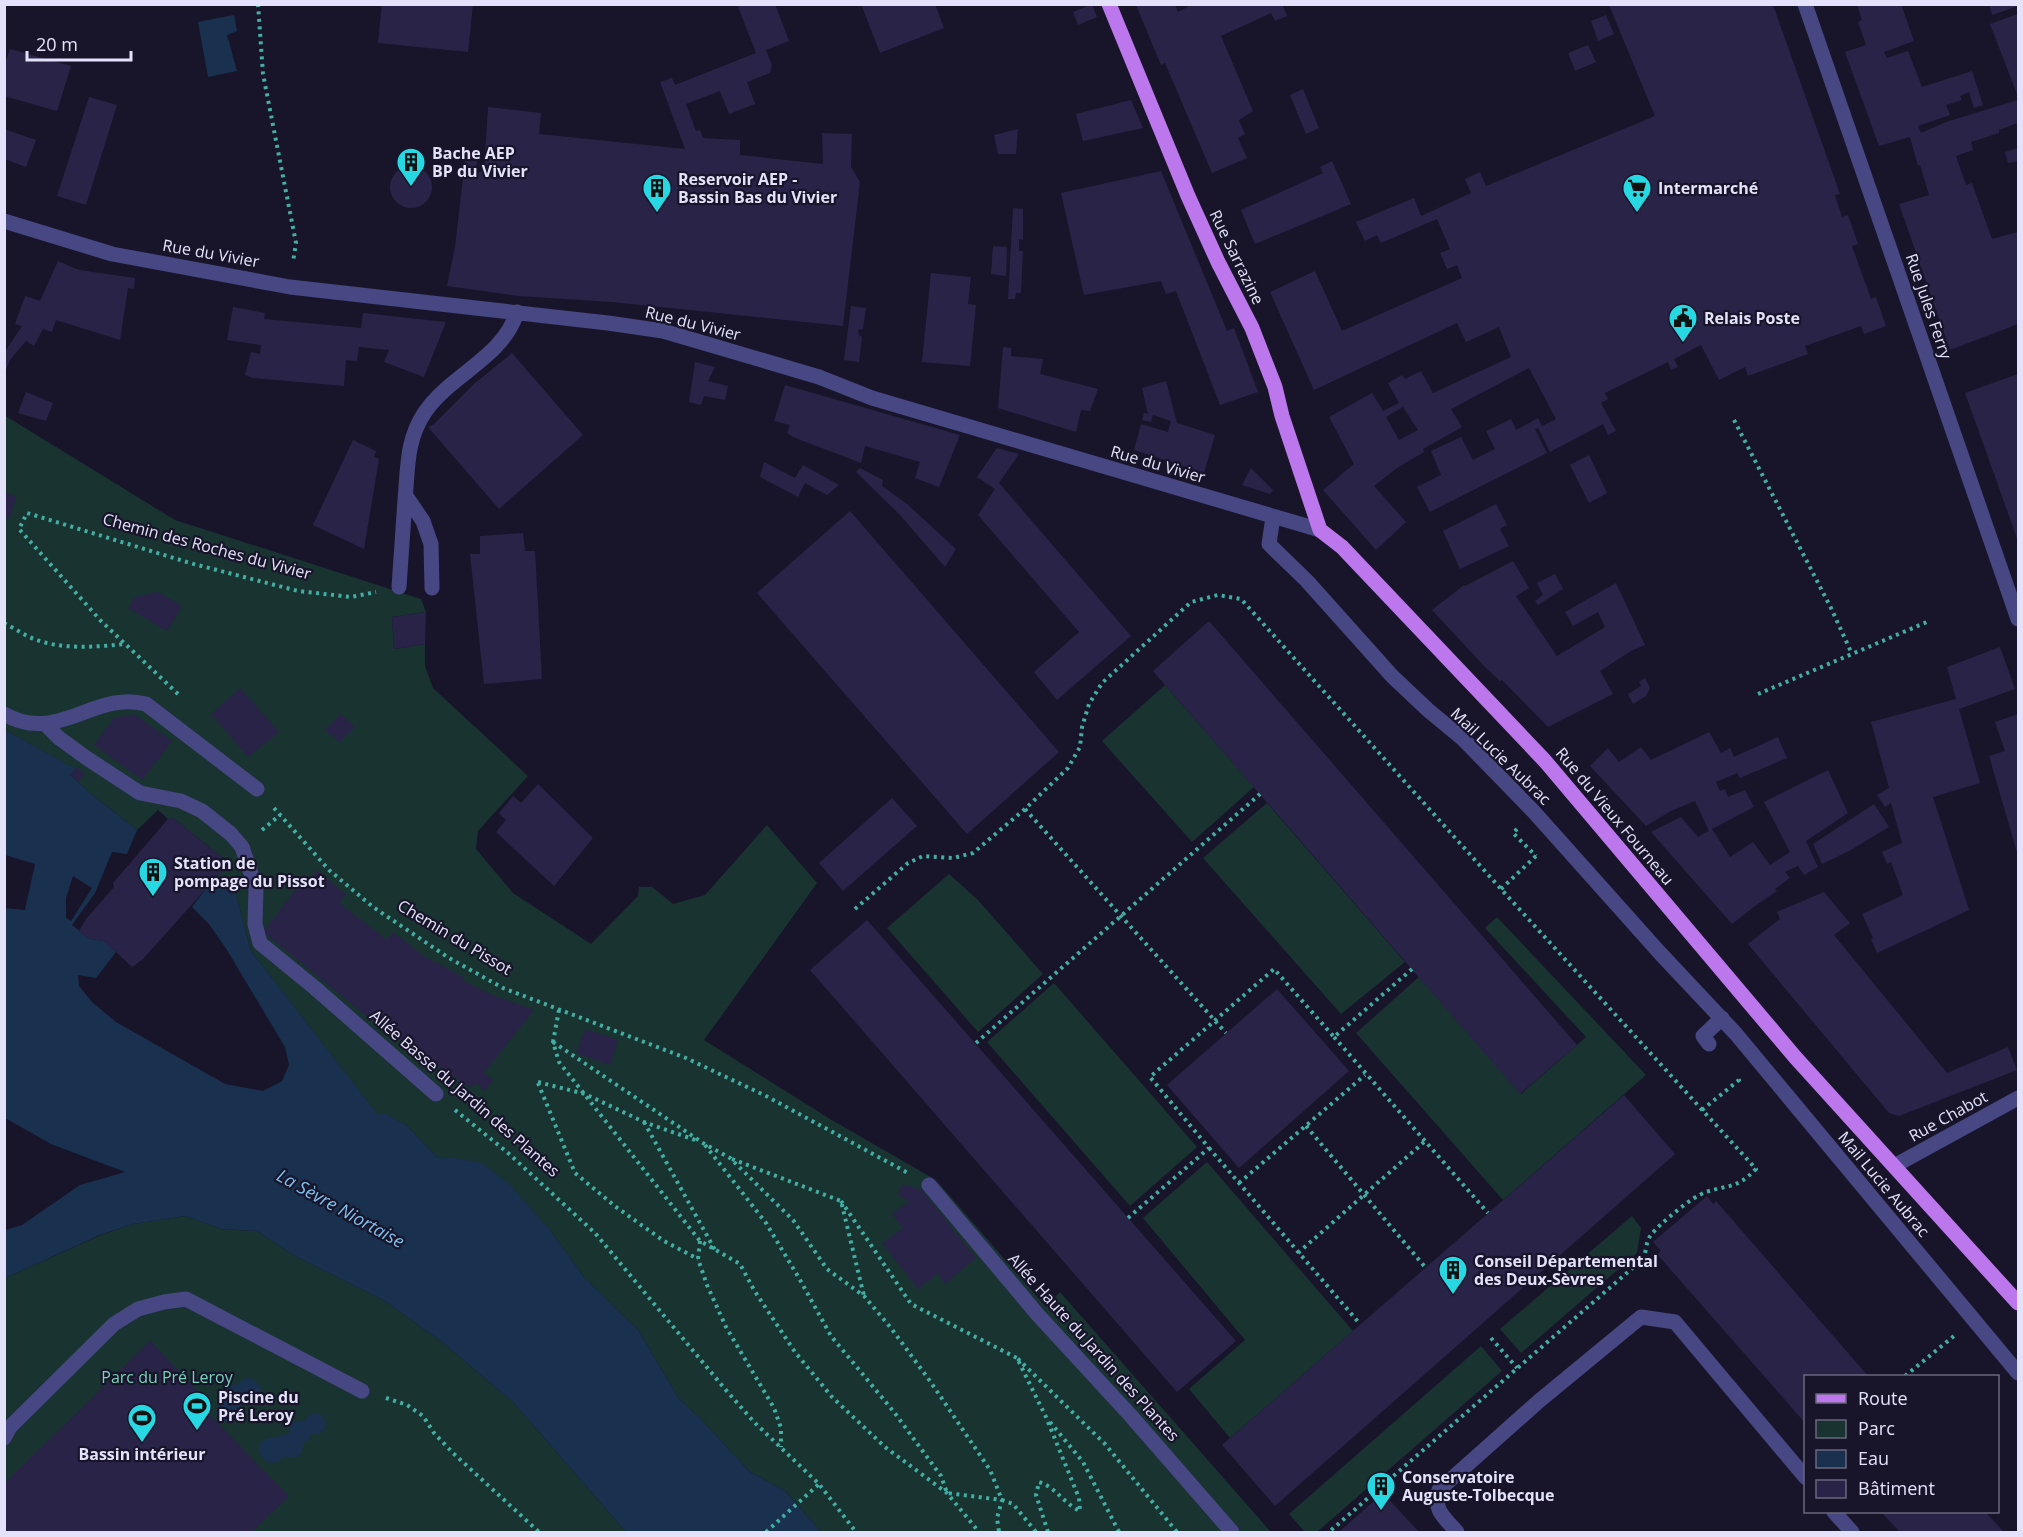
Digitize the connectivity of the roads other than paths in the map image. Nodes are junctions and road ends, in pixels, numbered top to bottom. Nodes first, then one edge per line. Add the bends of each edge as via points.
1 (1109, 4) edge
2 (1805, 4) edge
3 (4, 221) edge
4 (517, 312) junction
5 (406, 496) junction
6 (1274, 517) junction
7 (1320, 530) junction
8 (399, 587) road end
9 (432, 588) dead end
10 (2019, 619) edge
11 (4, 714) edge
12 (46, 725) junction
13 (257, 789) road end
14 (1722, 1018) junction
15 (1709, 1044) dead end
16 (436, 1094) road end
17 (2019, 1098) edge
18 (1894, 1166) junction
19 (929, 1185) road end
20 (2019, 1303) edge
21 (2019, 1373) edge
22 (362, 1391) road end
23 (4, 1438) edge
24 (1804, 1476) edge
25 (1835, 1513) edge
26 (1232, 1533) edge
27 (1457, 1533) edge
28 (1852, 1533) edge

1 - 7 main road, Rue Sarrazine via 1192,206 1252,328
2 - 10 street, Rue Jules Ferry
3 - 4 street, Rue du Vivier via 112,254 290,287
4 - 5 street via 498,346 443,390 426,410 411,441
4 - 6 street, Rue du Vivier via 663,331 819,377 872,398
5 - 8 street
5 - 9 street via 423,521 431,544
6 - 7 street, Rue du Vivier
6 - 14 street, Mail Lucie Aubrac via 1269,544 1392,676 1463,739 1534,812
7 - 18 main road, Rue du Vieux Fourneau via 1356,561 1545,761 1795,1057
11 - 12 street via 29,724
12 - 13 street via 133,700 146,704
12 - 16 street, Allée Basse du Jardin des Plantes via 140,793 181,801 231,834 242,847 256,888 255,924 260,942
14 - 15 street via 1703,1036
14 - 21 street, Mail Lucie Aubrac
17 - 18 street, Rue Chabot
18 - 20 main road, Rue du Vieux Fourneau
19 - 26 street, Allée Haute du Jardin des Plantes via 1038,1315
22 - 23 street via 186,1299 138,1309 114,1324
24 - 27 street via 1675,1322 1641,1317 1439,1490 1438,1511
25 - 28 street

